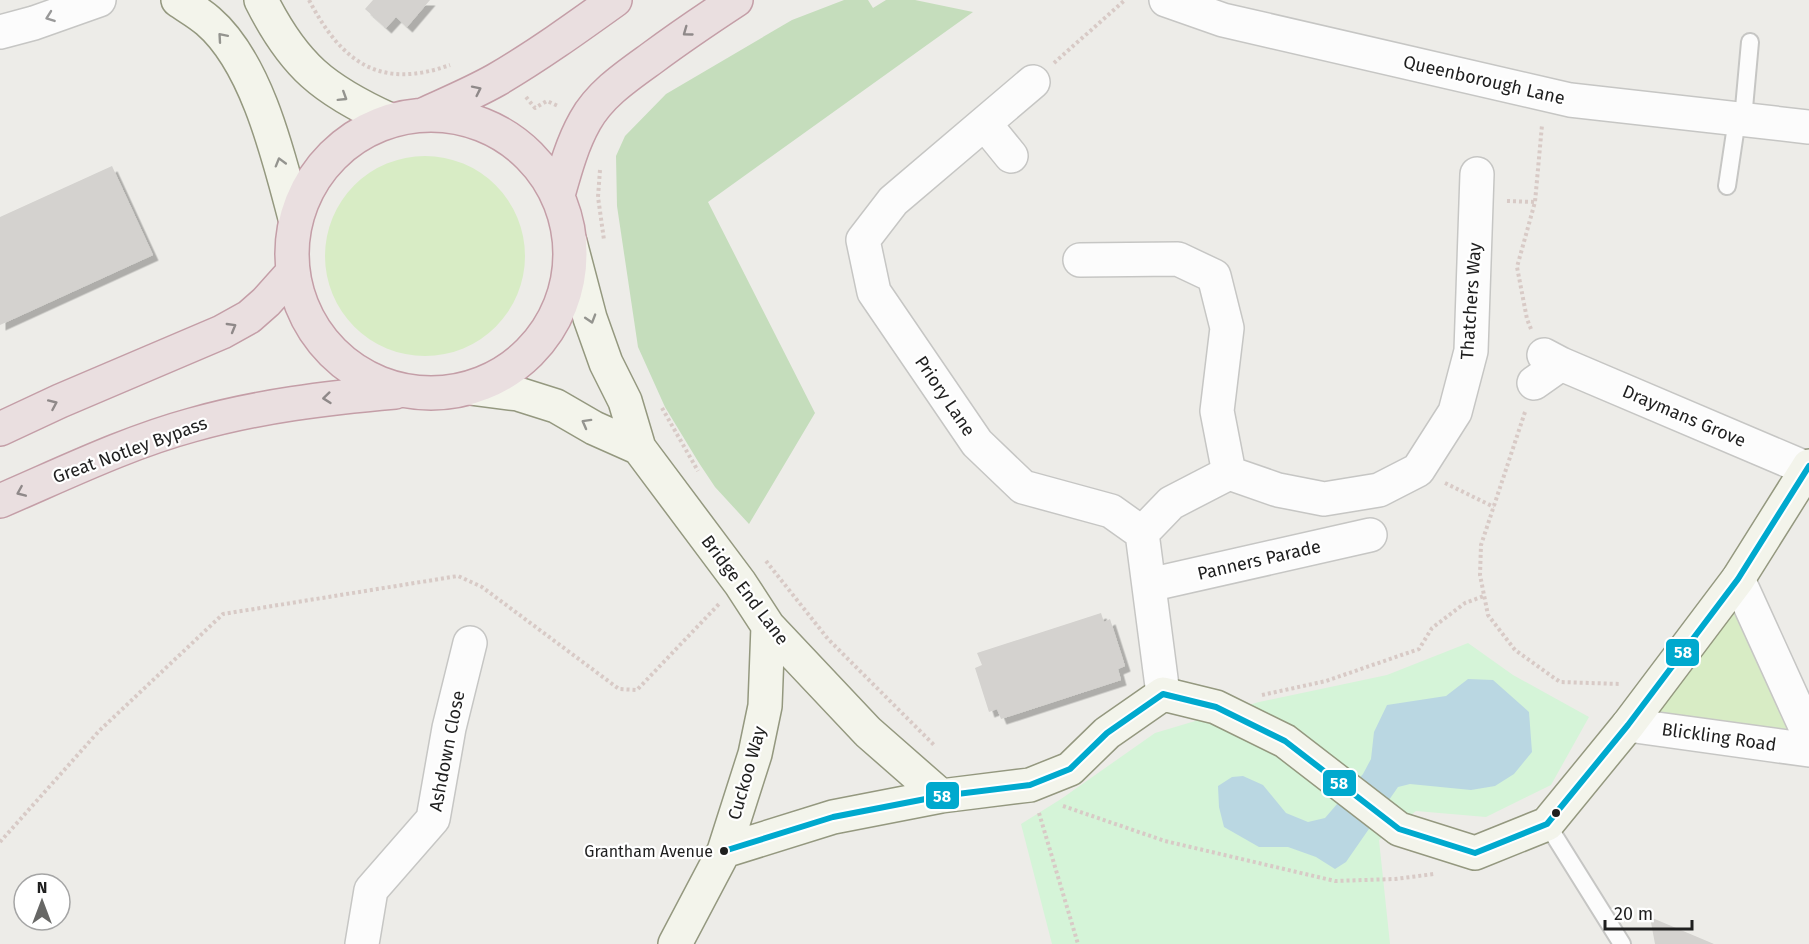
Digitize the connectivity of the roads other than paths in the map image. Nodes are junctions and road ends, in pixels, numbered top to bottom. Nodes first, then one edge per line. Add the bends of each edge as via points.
1 (99, 0) edge
2 (178, 0) edge
3 (261, 0) edge
4 (615, 0) edge
5 (736, 0) edge
6 (1166, 0) edge
7 (0, 32) edge
8 (1750, 42) dead end
9 (1034, 82) road end
10 (424, 114) junction
11 (1740, 119) junction
12 (390, 120) junction
13 (985, 124) junction
14 (1809, 126) edge
15 (1011, 156) dead end
16 (1477, 174) dead end
17 (1727, 186) dead end
18 (558, 195) junction
19 (295, 218) junction
20 (570, 242) junction
21 (1080, 260) dead end
22 (292, 273) junction
23 (1546, 367) road end
24 (470, 388) junction
25 (406, 392) junction
26 (0, 429) edge
27 (639, 448) junction
28 (1808, 467) edge
29 (1229, 473) junction
30 (0, 501) edge
31 (1142, 533) junction
32 (1370, 536) dead end
33 (1738, 579) junction
34 (1149, 585) junction
35 (768, 626) junction
36 (470, 643) dead end
37 (1163, 694) junction
38 (1628, 725) junction
39 (1809, 735) edge
40 (1809, 750) edge
41 (941, 796) junction
42 (1547, 824) junction
43 (724, 851) junction
44 (362, 944) edge
45 (675, 944) edge
46 (1622, 944) edge

1 -> 7 street
19 -> 2 street via 276,148 253,86 230,46 209,22
3 -> 12 street via 288,47 315,76 337,94
10 -> 4 highway via 507,73
5 -> 18 highway via 698,24 599,101 573,147
6 - 11 street, Queenborough Lane via 1223,20 1570,100
8 - 11 lane
9 - 13 street, Priory Lane
10 - 12 highway
10 - 18 highway via 457,117 488,127 517,144 540,167
11 - 14 street, Queenborough Lane
11 - 17 lane
12 - 19 highway via 358,135 330,157 309,185
13 - 15 street
13 - 31 street, Priory Lane via 893,201 863,240 874,292 977,443 1023,487 1111,511
16 - 29 street, Thatchers Way via 1471,351 1455,411 1418,470 1379,490 1324,499 1278,490
18 - 20 highway
19 - 22 highway
20 - 24 highway via 570,273 561,305 546,333 517,364
20 -> 27 street, Bridge End Lane via 590,318 625,401
21 - 29 street via 1178,259 1214,276 1227,328 1217,411
22 - 25 highway via 308,321 321,341 359,374
26 -> 22 highway via 222,333 249,317
23 - 28 street, Draymans Grove
24 - 25 highway
27 -> 24 street, Bridge End Lane via 556,406 518,394
25 -> 30 highway, Great Notley Bypass via 321,398 190,425 114,452
27 - 35 street, Bridge End Lane
28 - 33 street
29 - 31 street via 1171,503
31 - 34 street
32 - 34 street, Panners Parade
33 - 38 street
33 - 39 street
34 - 37 street
35 - 41 street, Bridge End Lane via 868,732
35 - 43 street, Cuckoo Way via 765,706 755,754
36 - 44 street, Ashdown Close via 449,728 433,819 371,890
37 - 41 street via 1107,734 1070,769 1030,785
37 - 42 street via 1216,707 1285,741 1399,829 1475,852
38 - 40 street, Blickling Road
38 - 42 street
41 - 43 street via 833,817
42 - 46 lane
43 - 45 street, Cuckoo Way

